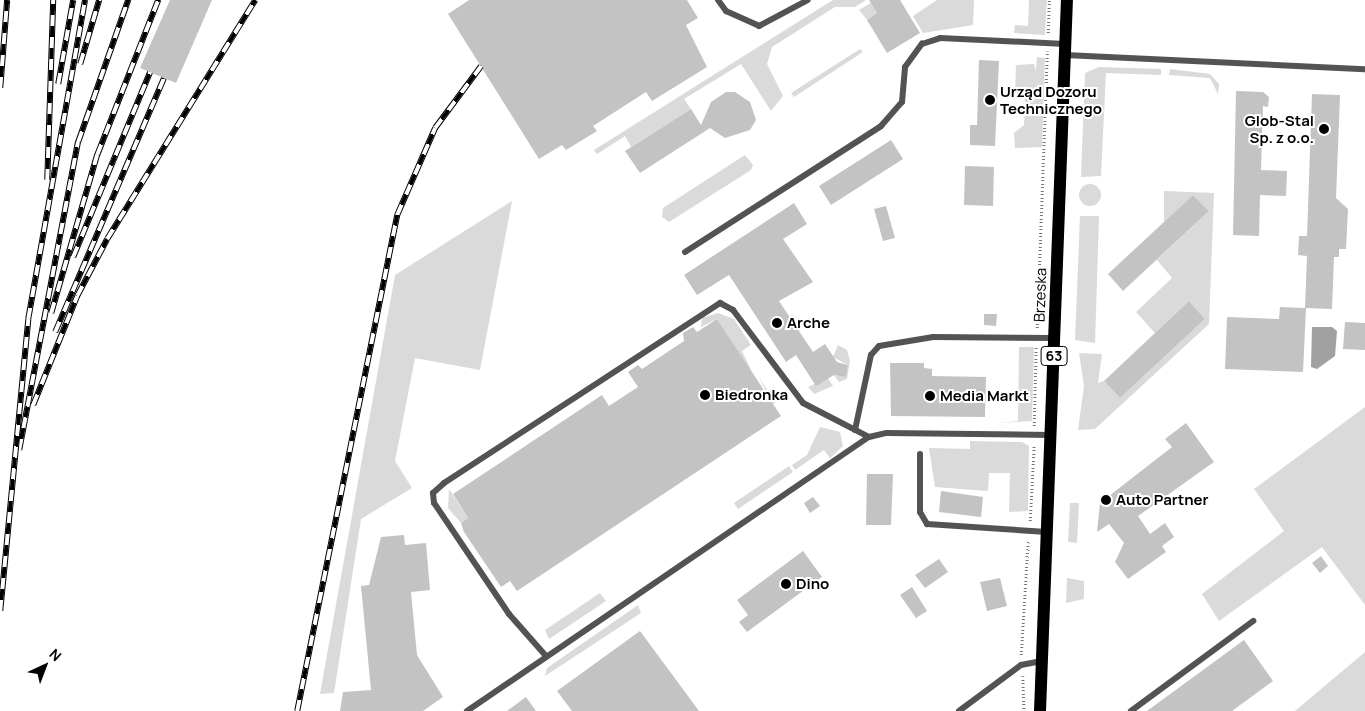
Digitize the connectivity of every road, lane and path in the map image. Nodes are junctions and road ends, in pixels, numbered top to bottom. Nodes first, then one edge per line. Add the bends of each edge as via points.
1 (718, 0) edge
2 (808, 0) edge
3 (1049, 0) edge
4 (1067, 0) edge
5 (1048, 42) junction
6 (1065, 50) junction
7 (1365, 69) edge
8 (685, 252) dead end
9 (1036, 337) junction
10 (1054, 338) junction
11 (855, 430) junction
12 (1034, 435) junction
13 (1051, 435) junction
14 (869, 437) junction
15 (920, 454) dead end
16 (1029, 529) junction
17 (1047, 532) junction
18 (1254, 621) dead end
19 (546, 656) junction
20 (1042, 661) junction
21 (1021, 665) junction
22 (467, 711) edge
23 (959, 711) edge
24 (1024, 711) edge
25 (1040, 711) edge
26 (1131, 711) edge

1 - 2 lane via 726,11 758,26
3 - 5 path
4 - 6 main road, Brzeska / 63
5 - 6 lane
5 - 8 lane via 940,38 922,44 906,67 902,102 881,126
5 - 9 path
6 - 7 lane
6 - 10 main road, Brzeska / 63
9 - 10 lane
9 - 11 lane via 933,338 879,346 871,355
9 - 12 path
10 - 13 main road, Brzeska / 63
11 - 14 lane
11 - 19 lane via 803,403 733,310 720,303 444,483 433,493 434,503 509,614
12 - 13 lane
12 - 14 lane via 888,433
12 - 16 path
13 - 17 main road, Brzeska / 63
14 - 19 lane
15 - 16 lane via 920,512 927,524
16 - 17 lane
16 - 21 path
17 - 20 main road, Brzeska / 63
18 - 26 lane
19 - 22 lane
20 - 21 lane
20 - 25 main road, Brzeska / 63
21 - 23 lane
21 - 24 path

